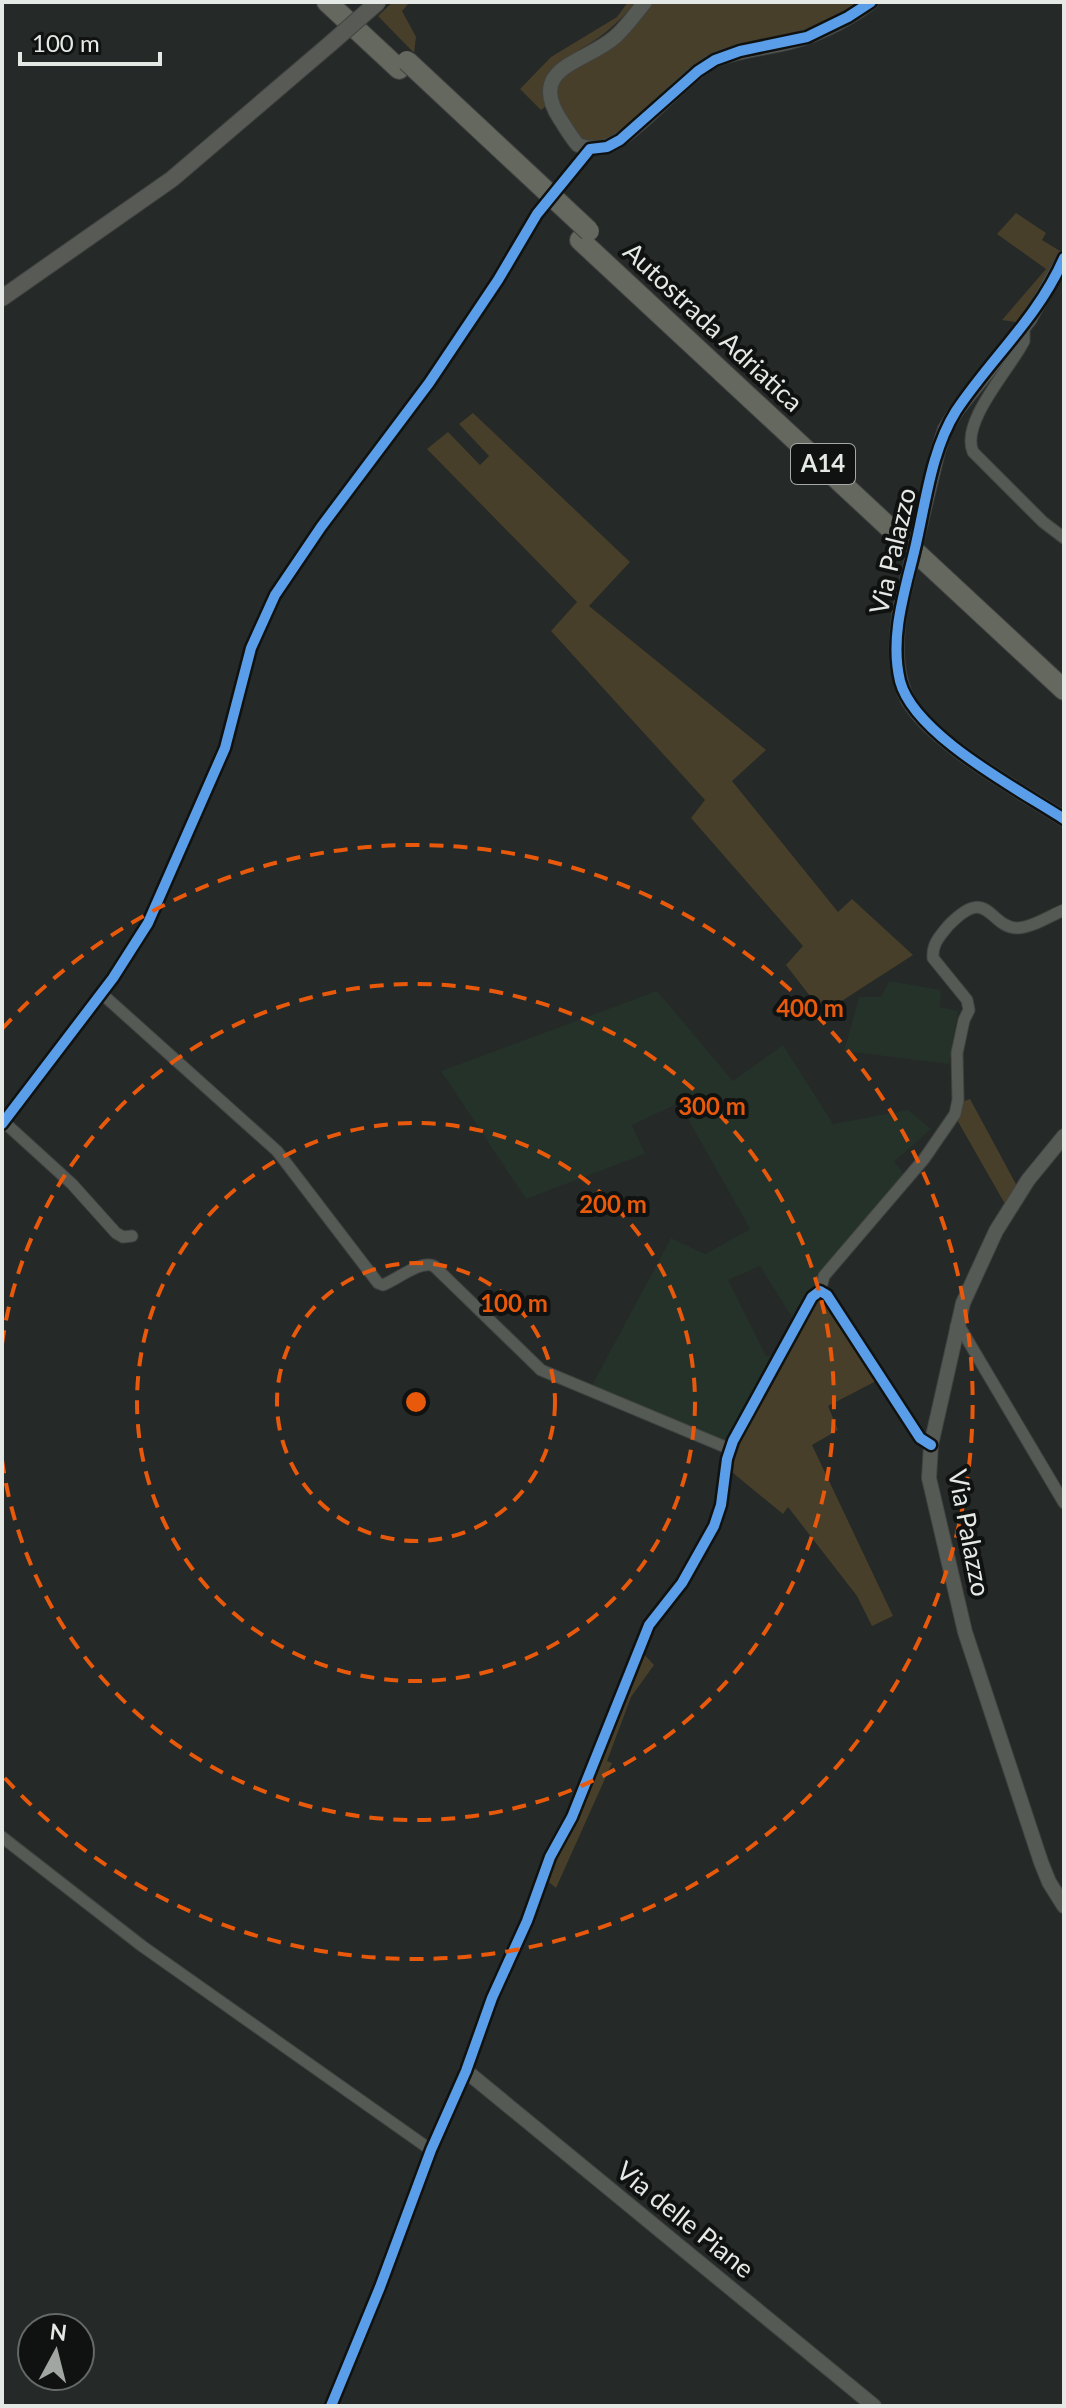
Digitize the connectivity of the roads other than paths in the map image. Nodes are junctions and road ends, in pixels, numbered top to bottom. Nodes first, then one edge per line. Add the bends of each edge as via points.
1 (327, 2) edge
2 (345, 2) edge
3 (378, 2) edge
4 (645, 2) edge
5 (871, 2) edge
6 (403, 65) junction
7 (590, 149) junction
8 (585, 235) junction
9 (1064, 258) edge
10 (2, 298) edge
11 (1024, 327) junction
12 (1064, 538) edge
13 (1064, 673) edge
14 (1064, 690) edge
15 (1064, 819) edge
16 (1064, 910) edge
17 (101, 993) junction
18 (3, 1123) edge
19 (1064, 1136) edge
20 (132, 1236) dead end
21 (820, 1291) junction
22 (956, 1326) junction
23 (931, 1445) junction
24 (730, 1449) junction
25 (1064, 1503) edge
26 (2, 1837) edge
27 (1064, 1906) edge
28 (466, 2071) junction
29 (431, 2150) junction
30 (331, 2406) edge
31 (874, 2406) edge

1 - 6 highway, Autostrada Adriatica / A14
2 - 6 highway, Autostrada Adriatica / A14
3 - 10 main road, bridge via 172,179
4 - 7 street via 615,37 563,68 549,87 552,107 572,138
5 - 7 street via 807,37 715,60 620,140
6 - 8 highway, Autostrada Adriatica / A14
7 - 17 street via 537,214 429,383 275,595 251,648 225,748 148,923
8 - 13 highway, Autostrada Adriatica / A14
8 - 14 highway, Autostrada Adriatica / A14
9 - 11 street, Via Palazzo
11 - 12 street via 1024,341 974,422 969,444
11 - 15 street, Via Palazzo, bridge via 945,429 900,609 898,666 907,698 927,723 952,746
16 - 21 street via 1018,928 973,908 936,940 933,958 967,1000 969,1010 957,1053 955,1114 924,1159 824,1276
17 - 18 street
17 - 24 street via 277,1151 378,1283 401,1278 420,1265 434,1266 541,1370
18 - 20 street via 72,1184 116,1233
19 - 22 street, Via Palazzo via 996,1231
21 - 23 street via 920,1438
21 - 24 street
22 - 23 street, Via Palazzo
22 - 25 street
23 - 27 street, Via Palazzo via 929,1478 965,1632 1041,1862
24 - 28 street via 714,1526 682,1583 649,1625
26 - 29 street via 142,1946
28 - 29 street
28 - 31 street, Via delle Piane
29 - 30 street

